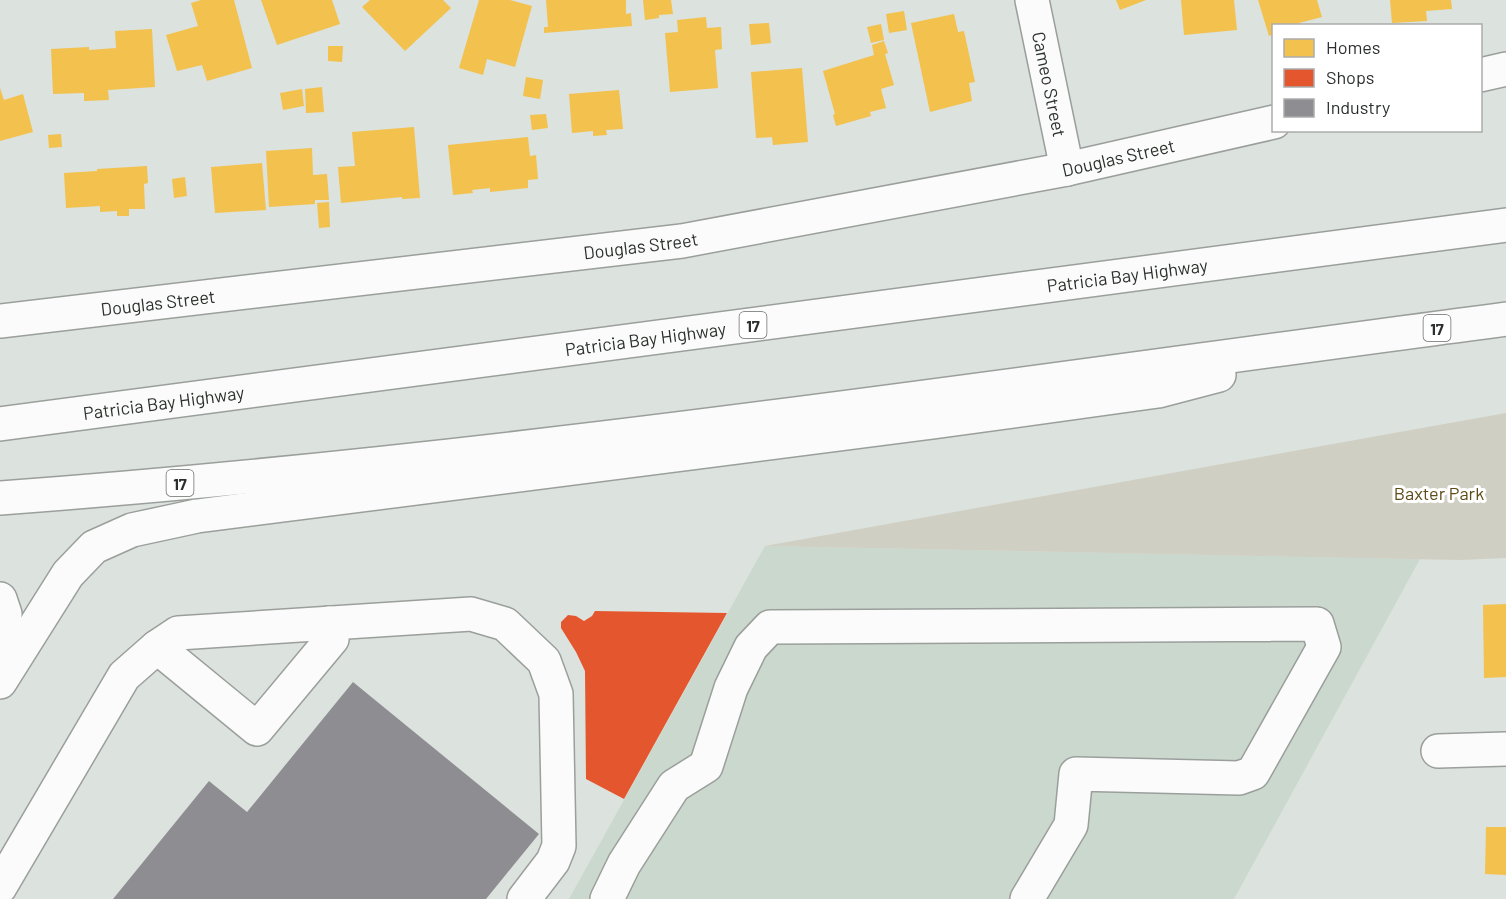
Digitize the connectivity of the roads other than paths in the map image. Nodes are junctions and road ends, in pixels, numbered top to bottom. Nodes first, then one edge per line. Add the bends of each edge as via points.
1 (1032, 0) edge
2 (1506, 69) edge
3 (1482, 75) edge
4 (1272, 122) edge
5 (1067, 169) junction
6 (1506, 225) edge
7 (1506, 319) edge
8 (0, 321) edge
9 (1368, 337) junction
10 (0, 424) edge
11 (0, 498) edge
12 (0, 599) edge
13 (329, 623) junction
14 (0, 645) edge
15 (157, 647) junction
16 (0, 682) edge
17 (1506, 749) edge
18 (1438, 751) dead end
19 (0, 887) edge
20 (524, 899) edge
21 (607, 899) edge
22 (1027, 899) edge

1 - 5 main road, Cameo Street
2 - 3 main road
4 - 5 main road, Douglas Street
5 - 8 main road, Douglas Street via 682,241
6 - 10 main road, Patricia Bay Highway / 17
7 - 9 main road, 17
9 - 11 main road, 17 via 382,464
9 - 16 main road via 1158,391 197,516 132,530 94,547 68,574
12 - 14 main road via 5,614
13 - 15 main road via 178,633
13 - 15 main road via 332,639 258,729
13 - 20 main road via 471,614 505,624 544,661 556,694 559,846 554,861
15 - 19 main road via 124,676
17 - 18 main road
21 - 22 main road via 624,864 674,786 706,766 731,688 751,647 770,627 1317,624 1324,647 1254,773 1239,778 1076,774 1071,825

